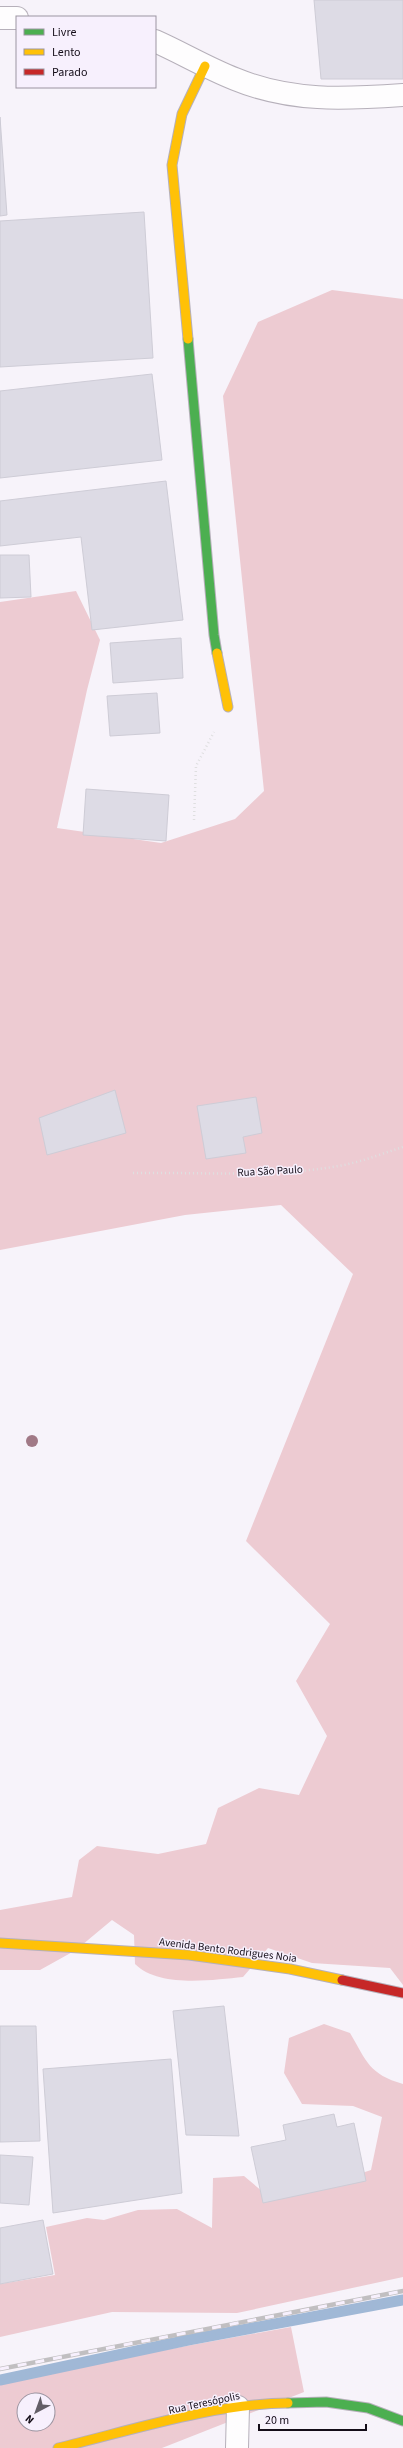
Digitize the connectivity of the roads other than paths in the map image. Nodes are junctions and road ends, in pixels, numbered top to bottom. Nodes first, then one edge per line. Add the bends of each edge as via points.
1 (0, 18) edge
2 (16, 18) edge
3 (156, 42) edge
4 (205, 66) junction
5 (403, 95) edge
6 (228, 707) road end
7 (0, 1943) edge
8 (403, 1993) edge
9 (238, 2407) junction
10 (403, 2421) edge
11 (58, 2448) edge
12 (237, 2448) edge

1 - 2 street
3 - 4 street
4 - 5 street via 236,80 294,95 334,99
4 - 6 street via 184,105 174,135 172,165 214,635
7 - 8 street, Avenida Bento Rodrigues Noia via 189,1955 290,1970
9 - 10 street, Rua Teresópolis via 323,2401 364,2407 391,2414
9 - 11 street, Rua Teresópolis
9 - 12 street

